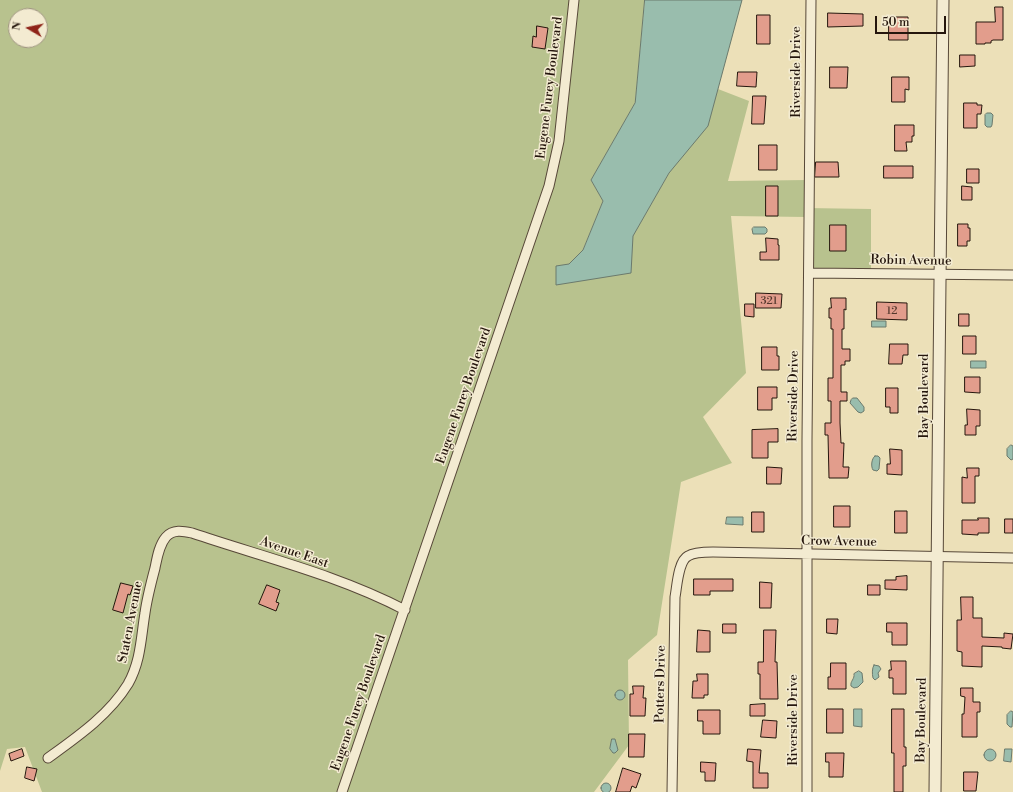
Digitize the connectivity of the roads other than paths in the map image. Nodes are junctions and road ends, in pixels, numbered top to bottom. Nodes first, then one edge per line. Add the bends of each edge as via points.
1 (574, 0) edge
2 (811, 0) edge
3 (943, 0) edge
4 (809, 273) junction
5 (939, 274) junction
6 (1013, 275) edge
7 (172, 532) joint
8 (807, 554) junction
9 (938, 557) junction
10 (1013, 558) edge
11 (678, 576) joint
12 (405, 610) junction
13 (48, 758) dead end
14 (342, 792) edge
15 (672, 792) edge
16 (807, 792) edge
17 (935, 792) edge

1 - 12 street, Eugene Furey Boulevard via 559,142 549,186
2 - 4 street, Riverside Drive
3 - 5 street, Bay Boulevard
4 - 5 street, Robin Avenue
4 - 8 street, Riverside Drive
5 - 6 street, Robin Avenue
5 - 9 street, Bay Boulevard
7 - 12 street, Avenue East via 192,532 368,593
7 - 13 street, Staten Avenue via 167,536 158,554 147,599 139,658 128,684 84,732
8 - 9 street, Crow Avenue
8 - 11 street, Crow Avenue via 692,554 683,560
8 - 16 street, Riverside Drive
9 - 10 street, Crow Avenue
9 - 17 street, Bay Boulevard
11 - 15 street, Potters Drive via 675,597
12 - 14 street, Eugene Furey Boulevard

